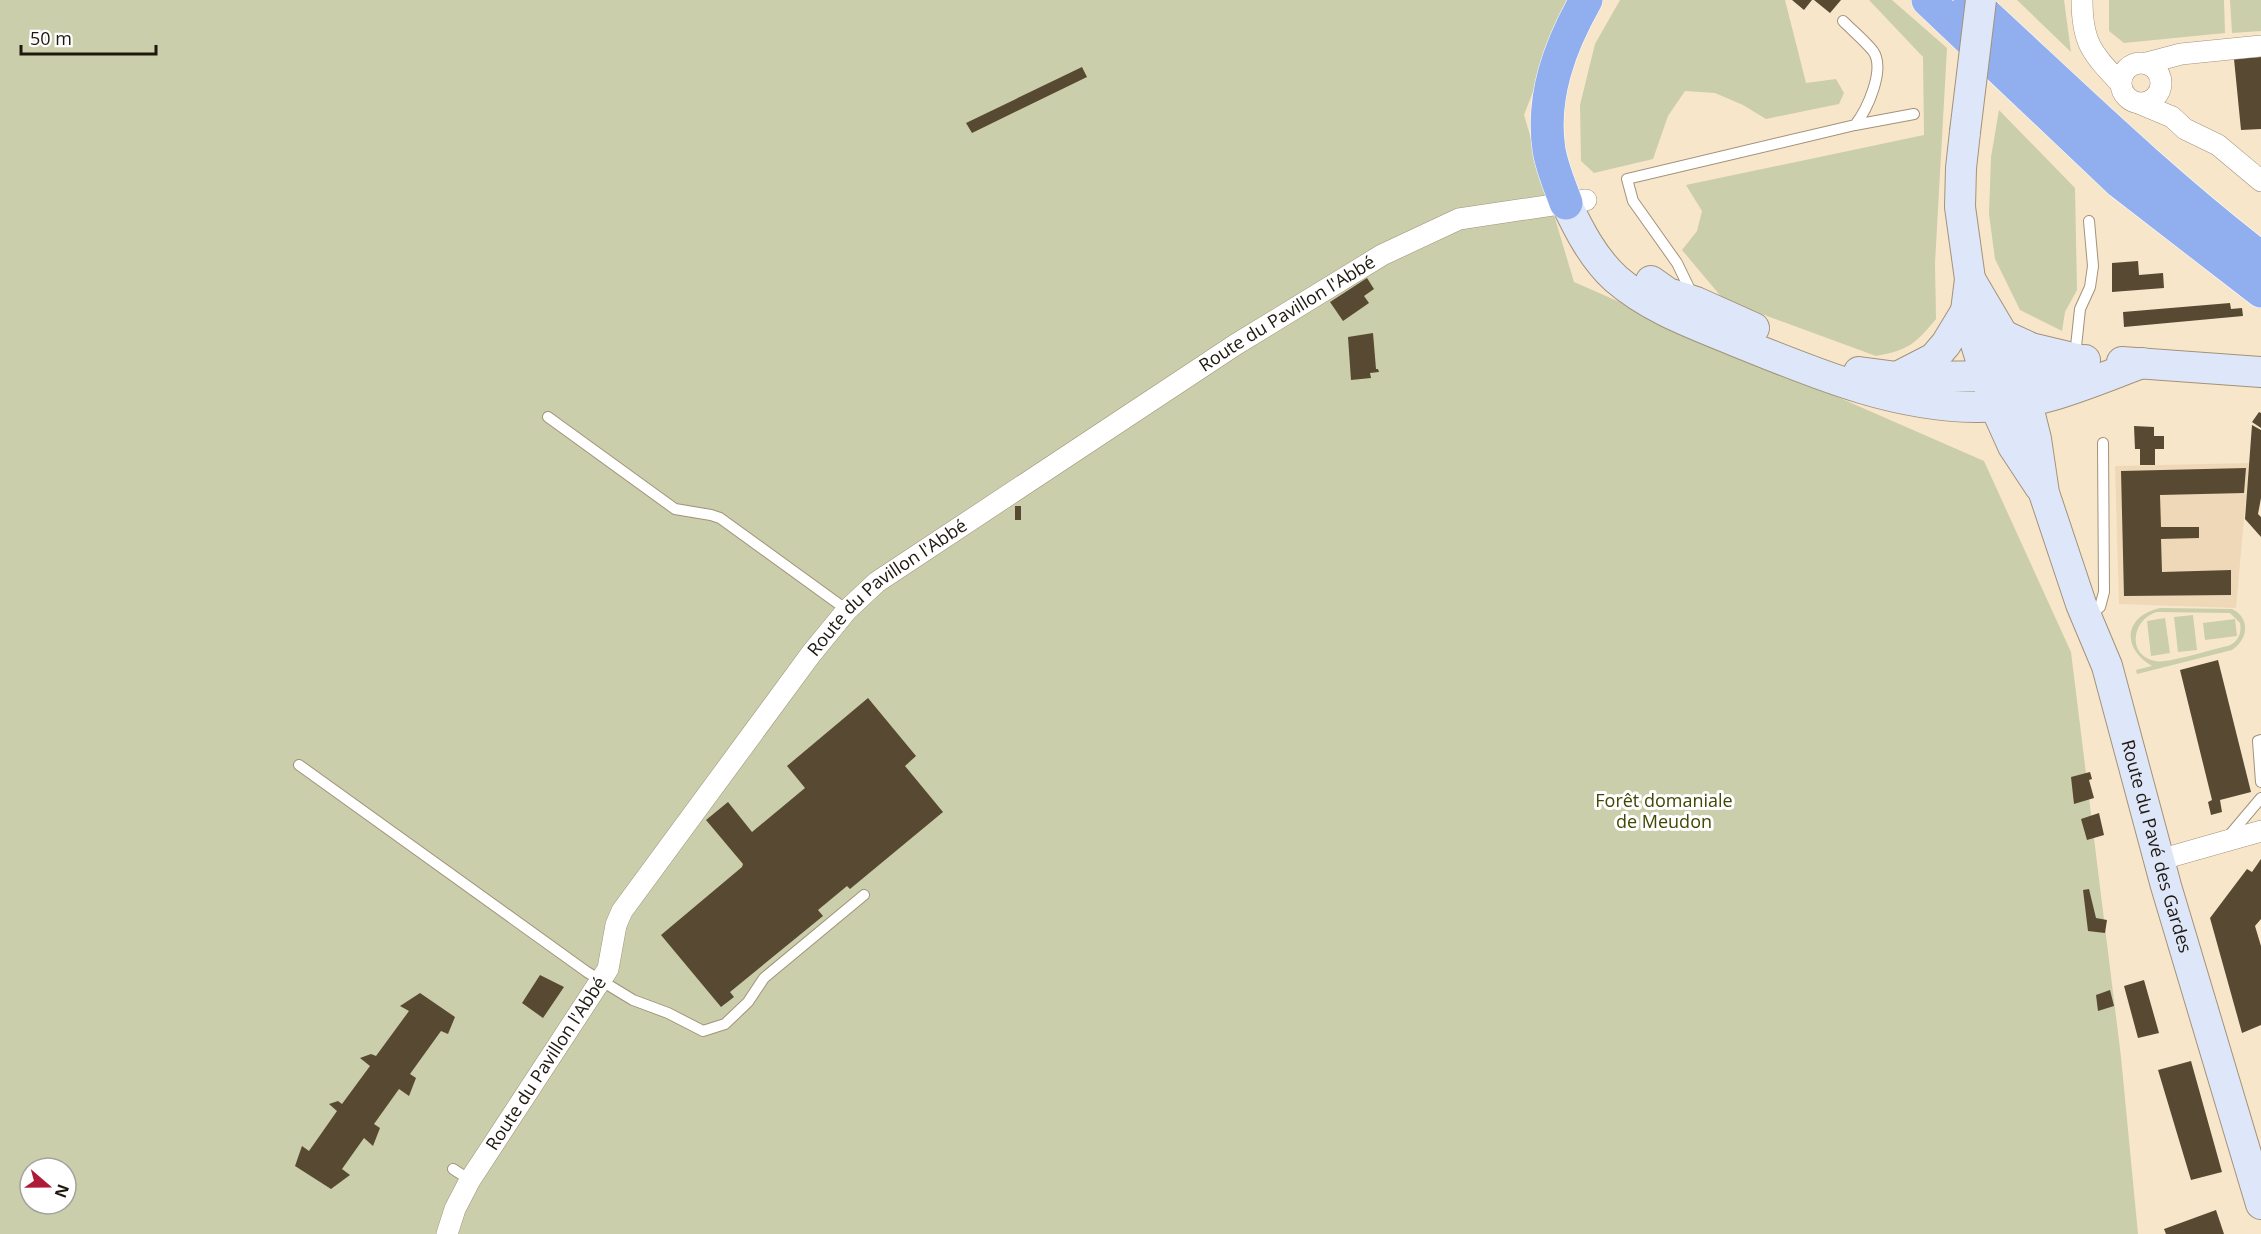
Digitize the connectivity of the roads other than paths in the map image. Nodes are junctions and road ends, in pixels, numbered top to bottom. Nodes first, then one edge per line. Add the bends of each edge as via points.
1 (1586, 0) edge
2 (1607, 0) edge
3 (1911, 0) edge
4 (1928, 0) edge
5 (1981, 0) edge
6 (2082, 0) edge
7 (1964, 14) edge
8 (1843, 21) dead end
9 (2261, 46) edge
10 (2181, 54) junction
11 (2132, 71) junction
12 (2161, 86) junction
13 (2141, 104) junction
14 (1914, 114) dead end
15 (2172, 117) junction
16 (1855, 125) junction
17 (2261, 181) edge
18 (1576, 202) junction
19 (2089, 221) dead end
20 (2261, 258) edge
21 (1970, 279) junction
22 (2261, 291) edge
23 (1696, 302) junction
24 (1966, 311) junction
25 (2003, 335) junction
26 (2080, 360) junction
27 (2142, 363) junction
28 (2261, 372) edge
29 (2017, 376) junction
30 (1897, 377) junction
31 (1986, 377) junction
32 (2027, 403) junction
33 (1995, 406) junction
34 (548, 417) dead end
35 (2103, 443) dead end
36 (2044, 493) junction
37 (847, 610) junction
38 (2087, 618) junction
39 (2261, 740) edge
40 (299, 765) dead end
41 (2261, 782) edge
42 (2261, 798) edge
43 (2261, 831) edge
44 (2225, 840) junction
45 (2159, 860) junction
46 (864, 895) dead end
47 (602, 980) junction
48 (2261, 1204) edge
49 (447, 1234) edge

1 - 18 highway via 1553,74 1548,106 1549,149
2 - 18 highway via 1575,58 1567,96
3 - 7 highway via 1930,18
4 - 7 highway
5 - 21 main road, Route du Pavé des Gardes, bridge via 1961,168 1960,207
6 - 11 street via 2084,33 2100,62
7 - 20 highway
7 - 22 highway via 2120,182
8 - 16 lane via 1875,53 1878,70 1866,111
9 - 10 street
10 - 11 street
10 - 12 street
11 - 12 street via 2158,71
11 - 13 street via 2121,89 2129,100
12 - 13 street via 2154,99
12 - 15 street
13 - 15 street
14 - 16 lane
15 - 17 street via 2185,129 2218,145
16 - 23 lane via 1627,179 1633,201 1677,263
18 - 23 main road via 1625,262 1668,293
18 - 33 main road via 1584,239 1594,255 1616,279 1666,313 1825,377 1884,395 1926,404
18 - 37 street, Route du Pavillon l'Abbé via 1459,219 1382,255 1235,345 909,559
19 - 26 lane via 2093,266 2090,287 2080,309
21 - 24 main road, Route du Pavé des Gardes
21 - 25 main road, Route du Pavé des Gardes
23 - 30 main road via 1841,367
24 - 30 main road via 1934,358
24 - 31 main road, Route du Pavé des Gardes
25 - 26 main road via 2031,348
25 - 29 main road, Route du Pavé des Gardes
26 - 27 main road
26 - 29 main road
27 - 28 main road
27 - 32 main road
29 - 31 main road
29 - 32 main road, Route du Pavé des Gardes
30 - 31 main road
31 - 33 main road, Route du Pavé des Gardes
32 - 33 main road
32 - 36 main road, Route du Pavé des Gardes
33 - 36 main road, Route du Pavé des Gardes via 2013,446
34 - 37 lane via 675,509 720,518
35 - 38 lane via 2104,592 2100,607
36 - 38 main road, Route du Pavé des Gardes
37 - 47 street, Route du Pavillon l'Abbé via 622,911
38 - 45 main road, Route du Pavé des Gardes via 2107,666
39 - 41 lane
40 - 47 lane
42 - 44 lane
43 - 44 street
44 - 45 street
45 - 48 main road, Route du Pavé des Gardes
46 - 47 lane via 764,978 725,1024 703,1031 633,1000
47 - 49 street, Route du Pavillon l'Abbé via 462,1175

